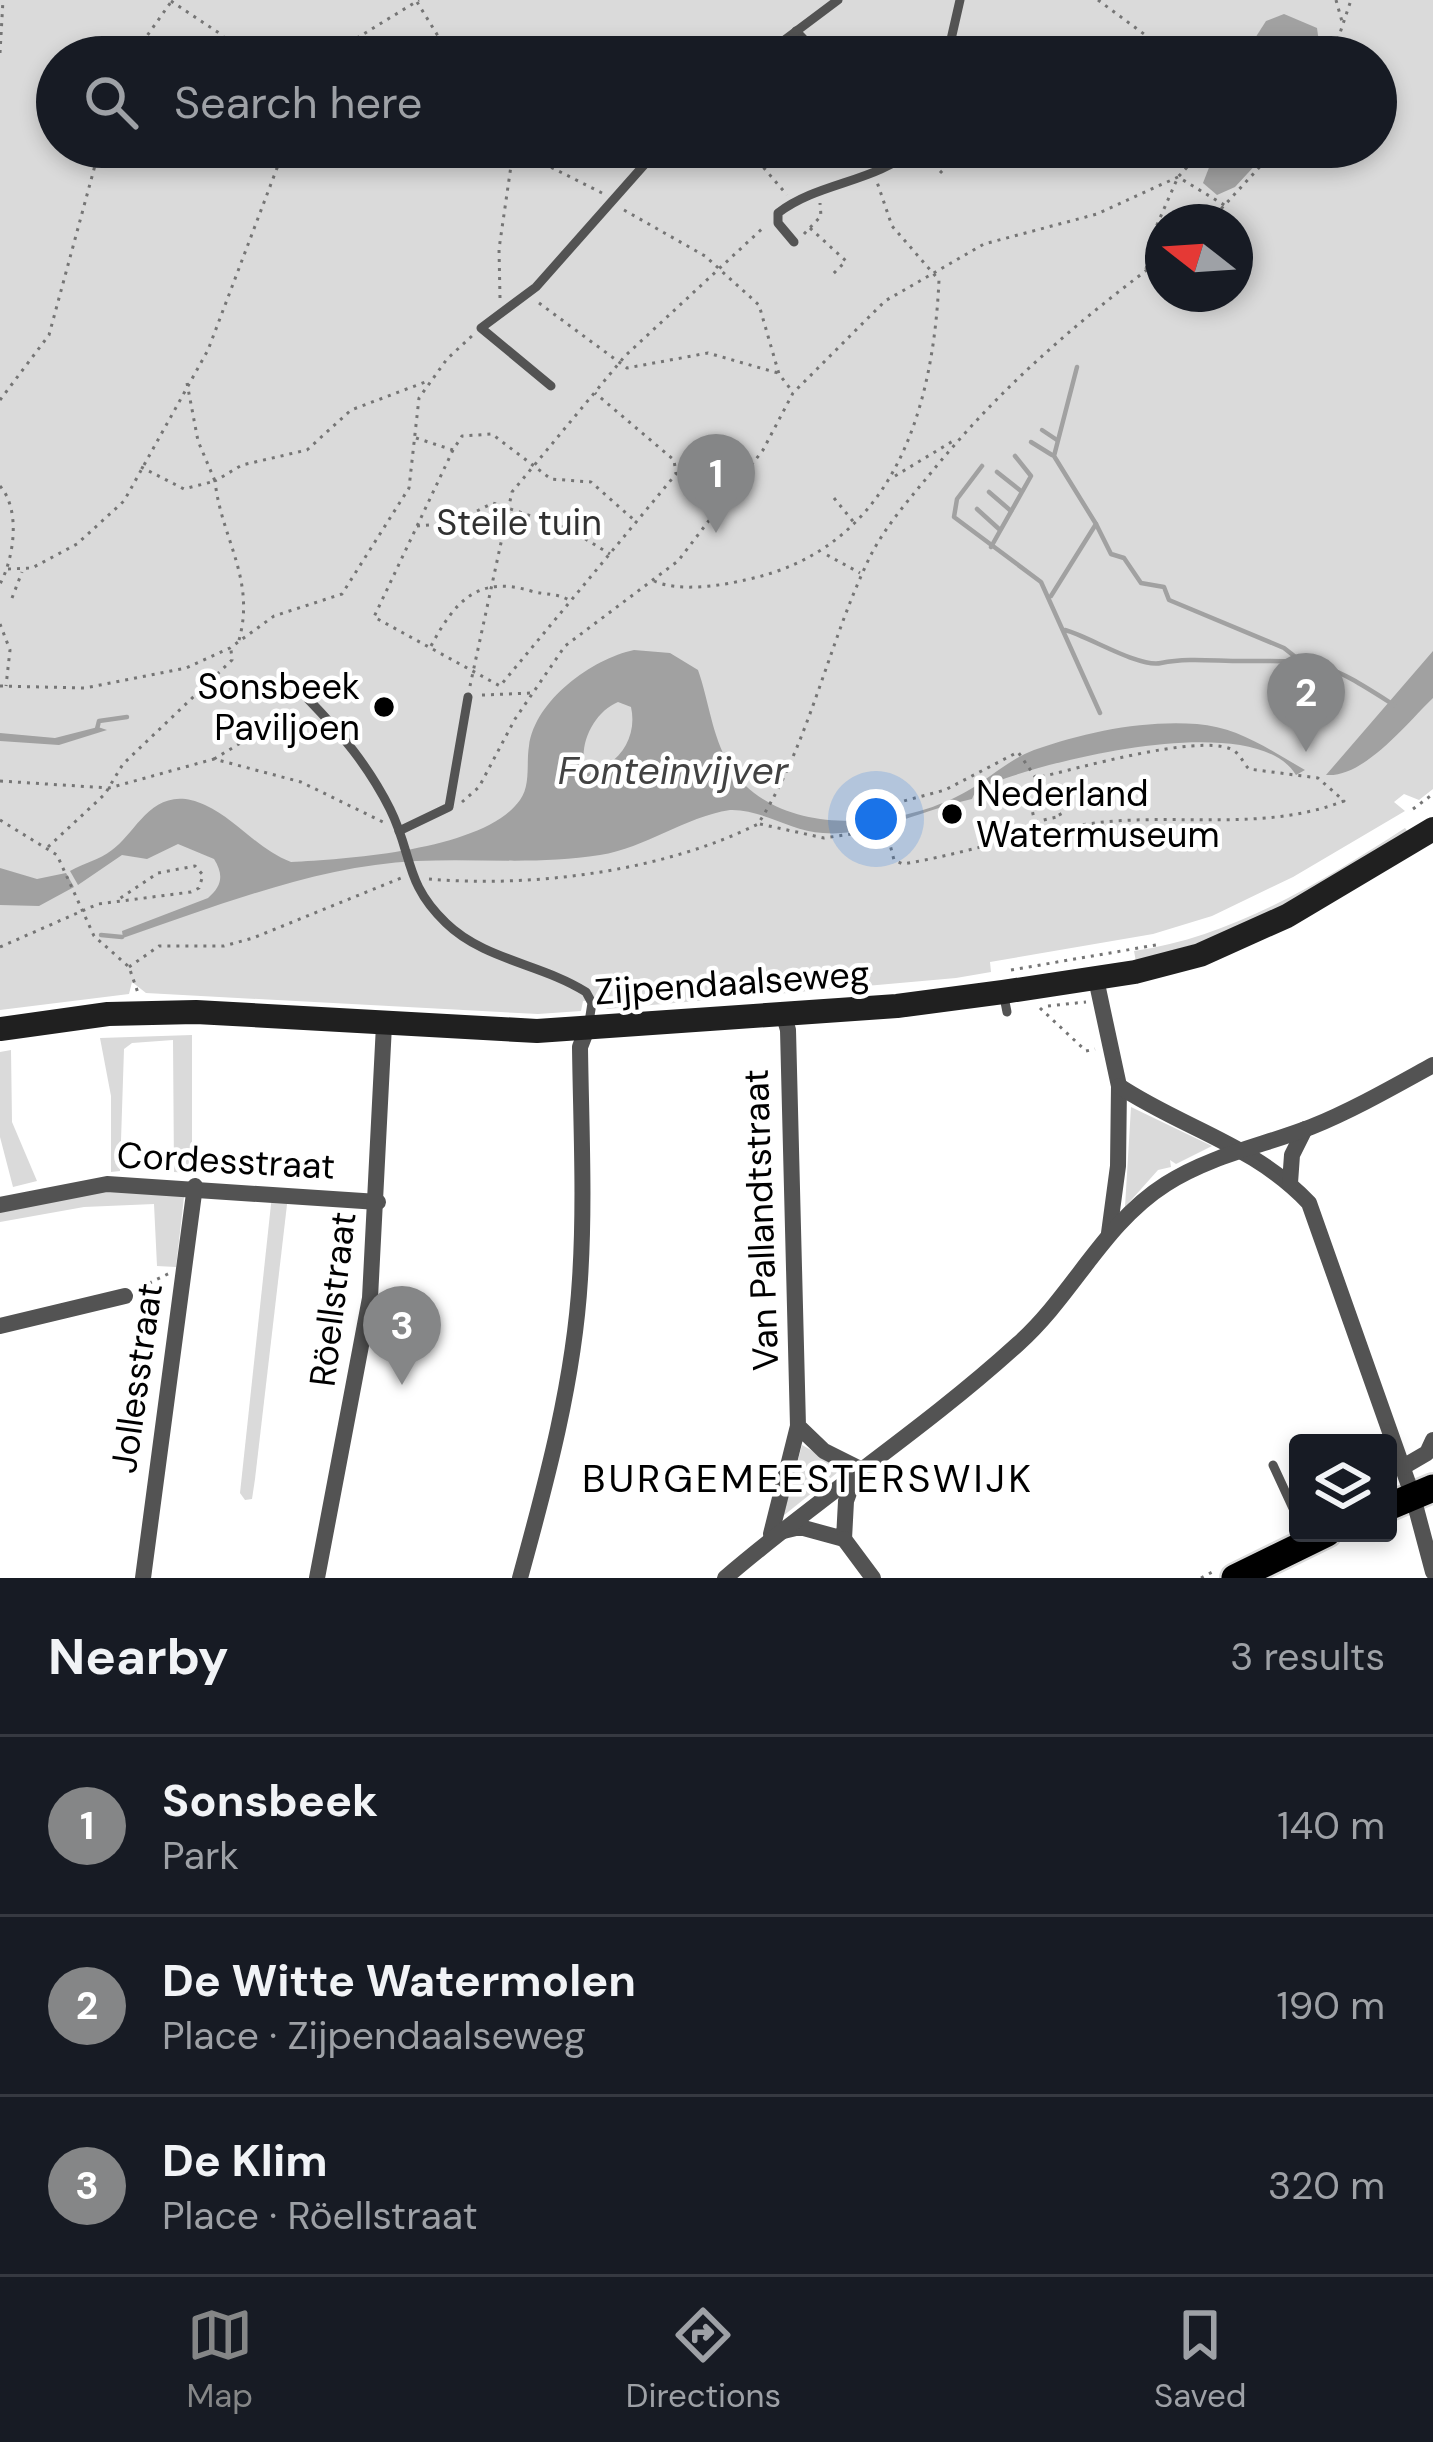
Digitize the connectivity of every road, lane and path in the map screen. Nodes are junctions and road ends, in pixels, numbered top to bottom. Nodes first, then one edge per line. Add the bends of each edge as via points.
1 (3, 0) edge
2 (171, 0) edge
3 (838, 0) edge
4 (960, 0) edge
5 (1098, 0) edge
6 (1336, 0) edge
7 (1351, 0) edge
8 (417, 1) edge
9 (1343, 25) junction
10 (796, 31) junction
11 (146, 36) edge
12 (223, 36) edge
13 (360, 36) edge
14 (438, 36) edge
15 (789, 36) edge
16 (801, 36) edge
17 (952, 36) edge
18 (1147, 36) edge
19 (1339, 36) edge
20 (0, 52) edge
21 (94, 168) edge
22 (277, 168) edge
23 (509, 168) edge
24 (551, 168) edge
25 (640, 168) edge
26 (764, 168) edge
27 (882, 168) edge
28 (945, 168) edge
29 (1186, 168) edge
30 (1259, 168) edge
31 (940, 172) dead end
32 (874, 173) junction
33 (1178, 177) junction
34 (821, 189) junction
35 (611, 199) junction
36 (794, 202) junction
37 (1166, 204) edge
38 (1223, 204) edge
39 (1228, 204) edge
40 (778, 213) junction
41 (810, 228) junction
42 (794, 242) joint
43 (716, 267) junction
44 (934, 270) junction
45 (1145, 271) edge
46 (833, 274) dead end
47 (528, 295) junction
48 (505, 310) junction
49 (481, 328) junction
50 (639, 346) junction
51 (647, 363) junction
52 (619, 364) junction
53 (779, 374) junction
54 (430, 381) junction
55 (187, 382) junction
56 (551, 386) dead end
57 (595, 393) junction
58 (793, 393) junction
59 (0, 400) edge
60 (414, 437) junction
61 (960, 437) junction
62 (453, 451) junction
63 (536, 463) junction
64 (141, 467) junction
65 (892, 476) junction
66 (215, 481) junction
67 (0, 486) edge
68 (834, 497) dead end
69 (507, 508) junction
70 (636, 522) junction
71 (416, 526) junction
72 (857, 526) junction
73 (825, 553) junction
74 (610, 554) junction
75 (8, 569) junction
76 (22, 569) junction
77 (862, 574) junction
78 (652, 580) junction
79 (0, 584) edge
80 (490, 585) junction
81 (11, 598) dead end
82 (571, 601) junction
83 (0, 624) edge
84 (238, 641) junction
85 (230, 648) junction
86 (429, 648) junction
87 (471, 672) junction
88 (308, 682) dead end
89 (3, 687) edge
90 (531, 693) junction
91 (468, 697) dead end
92 (316, 707) junction
93 (214, 759) junction
94 (1035, 776) junction
95 (0, 781) edge
96 (1038, 785) junction
97 (109, 788) junction
98 (1433, 794) edge
99 (1433, 803) edge
100 (448, 807) junction
101 (1413, 809) dead end
102 (0, 820) edge
103 (760, 821) junction
104 (1035, 822) junction
105 (886, 826) junction
106 (1429, 827) edge
107 (399, 831) junction
108 (1038, 834) junction
109 (48, 847) junction
110 (411, 878) junction
111 (119, 899) junction
112 (81, 913) junction
113 (1169, 943) dead end
114 (0, 947) edge
115 (129, 967) junction
116 (1096, 979) junction
117 (1002, 992) junction
118 (155, 995) dead end
119 (1040, 1007) dead end
120 (783, 1013) junction
121 (384, 1025) junction
122 (587, 1028) junction
123 (0, 1029) edge
124 (1109, 1046) junction
125 (1433, 1065) edge
126 (1119, 1086) junction
127 (1305, 1129) junction
128 (1240, 1148) junction
129 (1290, 1183) junction
130 (195, 1186) junction
131 (378, 1202) junction
132 (0, 1205) edge
133 (1109, 1233) junction
134 (183, 1273) junction
135 (125, 1296) joint
136 (0, 1326) edge
137 (798, 1426) junction
138 (1433, 1440) edge
139 (1273, 1465) dead end
140 (1403, 1467) junction
141 (858, 1468) junction
142 (1289, 1495) edge
143 (1411, 1498) edge
144 (771, 1534) junction
145 (844, 1539) junction
146 (1293, 1542) edge
147 (1433, 1572) edge
148 (143, 1578) edge
149 (316, 1578) edge
150 (520, 1578) edge
151 (724, 1578) edge
152 (873, 1578) edge
153 (1235, 1578) edge

1 - 20 path
2 - 11 path
2 - 12 path
3 - 10 lane
4 - 17 lane
5 - 18 path
6 - 9 path
7 - 9 path
8 - 13 path
8 - 14 path
9 - 19 path
10 - 15 lane
10 - 16 lane
21 - 59 path via 50,335
22 - 55 path via 214,337
23 - 48 path via 498,281
24 - 35 path
25 - 35 lane
26 - 36 path
27 - 32 lane
28 - 31 path
29 - 33 path
30 - 39 path
32 - 34 lane
32 - 44 path via 892,226
33 - 37 path
33 - 38 path
33 - 44 path via 1096,214 1000,238
34 - 36 lane
34 - 41 path via 821,216
35 - 43 path
35 - 47 lane
36 - 40 lane
40 - 42 lane
40 - 43 path
41 - 42 path
41 - 46 path via 846,261
43 - 50 path
43 - 53 path via 764,312
44 - 58 path via 885,302
44 - 65 path via 932,341
45 - 61 path via 1056,339
47 - 48 lane
47 - 52 path
48 - 49 lane
49 - 54 path
49 - 56 lane
50 - 51 path
50 - 52 path
51 - 52 path
51 - 53 path via 721,354
52 - 57 path
53 - 58 path
54 - 60 path
54 - 66 path via 351,410 308,450 242,465
55 - 64 path
55 - 66 path
57 - 63 path
57 - 70 path via 674,460 676,474
58 - 78 path via 719,511
60 - 62 path
60 - 84 path via 406,496 350,587 274,616
61 - 65 path
61 - 77 path
62 - 63 path via 462,436 487,433
62 - 71 path
63 - 69 path
63 - 70 path via 557,482 591,482
64 - 66 path via 184,489
64 - 76 path via 96,530
65 - 72 path
66 - 84 path via 248,609
67 - 75 path via 10,507
68 - 72 path
69 - 71 path via 493,503 454,523
69 - 74 path
69 - 80 path
70 - 74 path
71 - 86 path via 374,617
72 - 73 path
73 - 77 path
73 - 78 path via 738,582
74 - 82 path
75 - 76 path
75 - 79 path
76 - 81 path
77 - 103 path
78 - 90 path via 565,646
80 - 82 path
80 - 86 path via 454,606
80 - 87 path
82 - 87 path via 500,686
83 - 89 path via 10,650
84 - 85 path
85 - 89 path via 139,680
85 - 97 path via 232,659 123,764
86 - 87 path
87 - 90 path via 469,694
88 - 92 lane via 305,693
90 - 100 path via 479,788
91 - 100 lane
92 - 93 path via 299,707
92 - 107 lane via 363,764
93 - 97 path
93 - 107 path via 317,788
94 - 96 path
94 - 105 path via 1023,753 1004,757 945,790 888,805
94 - 108 path via 1164,750 1223,747 1249,770 1318,778 1344,801 1314,813 1109,821
95 - 97 path
96 - 104 path via 1027,788
96 - 104 path via 1044,783 1061,816
97 - 109 path
98 - 101 path
99 - 106 path
100 - 107 lane
102 - 109 path
103 - 105 path via 824,838
103 - 110 path via 695,848 589,871
104 - 108 path
105 - 108 path via 899,864
106 - 116 main road, Zijpendaalseweg via 1335,890 1238,940
107 - 110 lane
109 - 112 path via 78,890
110 - 115 path via 224,946 159,946
110 - 122 lane via 463,937 586,992
111 - 111 path via 190,892 203,875 180,865
111 - 112 path
112 - 114 path
112 - 115 path
113 - 117 path
115 - 118 path via 139,996
116 - 117 main road, Zijpendaalseweg
116 - 124 street
117 - 120 main road, Zijpendaalseweg
119 - 124 path via 1086,1052
120 - 122 main road, Zijpendaalseweg
120 - 137 street, Van Pallandtstraat
121 - 122 main road, Zijpendaalseweg
121 - 123 main road, Zijpendaalseweg via 139,1012
121 - 131 street, Röellstraat
122 - 150 street via 580,1047 575,1324
124 - 126 street
125 - 127 street
126 - 128 street
126 - 133 street
127 - 128 street
127 - 129 street
128 - 129 street
128 - 133 street via 1163,1186
129 - 140 street via 1316,1214
130 - 131 street, Cordesstraat
130 - 132 street, Cordesstraat via 107,1184
130 - 134 street, Jollesstraat
131 - 149 street, Röellstraat via 346,1445
133 - 141 street via 1020,1343
134 - 135 path via 165,1272
134 - 148 street, Jollesstraat
135 - 136 street
137 - 141 street
137 - 144 street, Van Pallandtstraat
138 - 140 street
139 - 142 lane
140 - 143 street
141 - 144 street
141 - 145 street via 845,1501
143 - 147 street
144 - 145 street via 800,1527
144 - 151 street
145 - 152 street
146 - 153 main road

